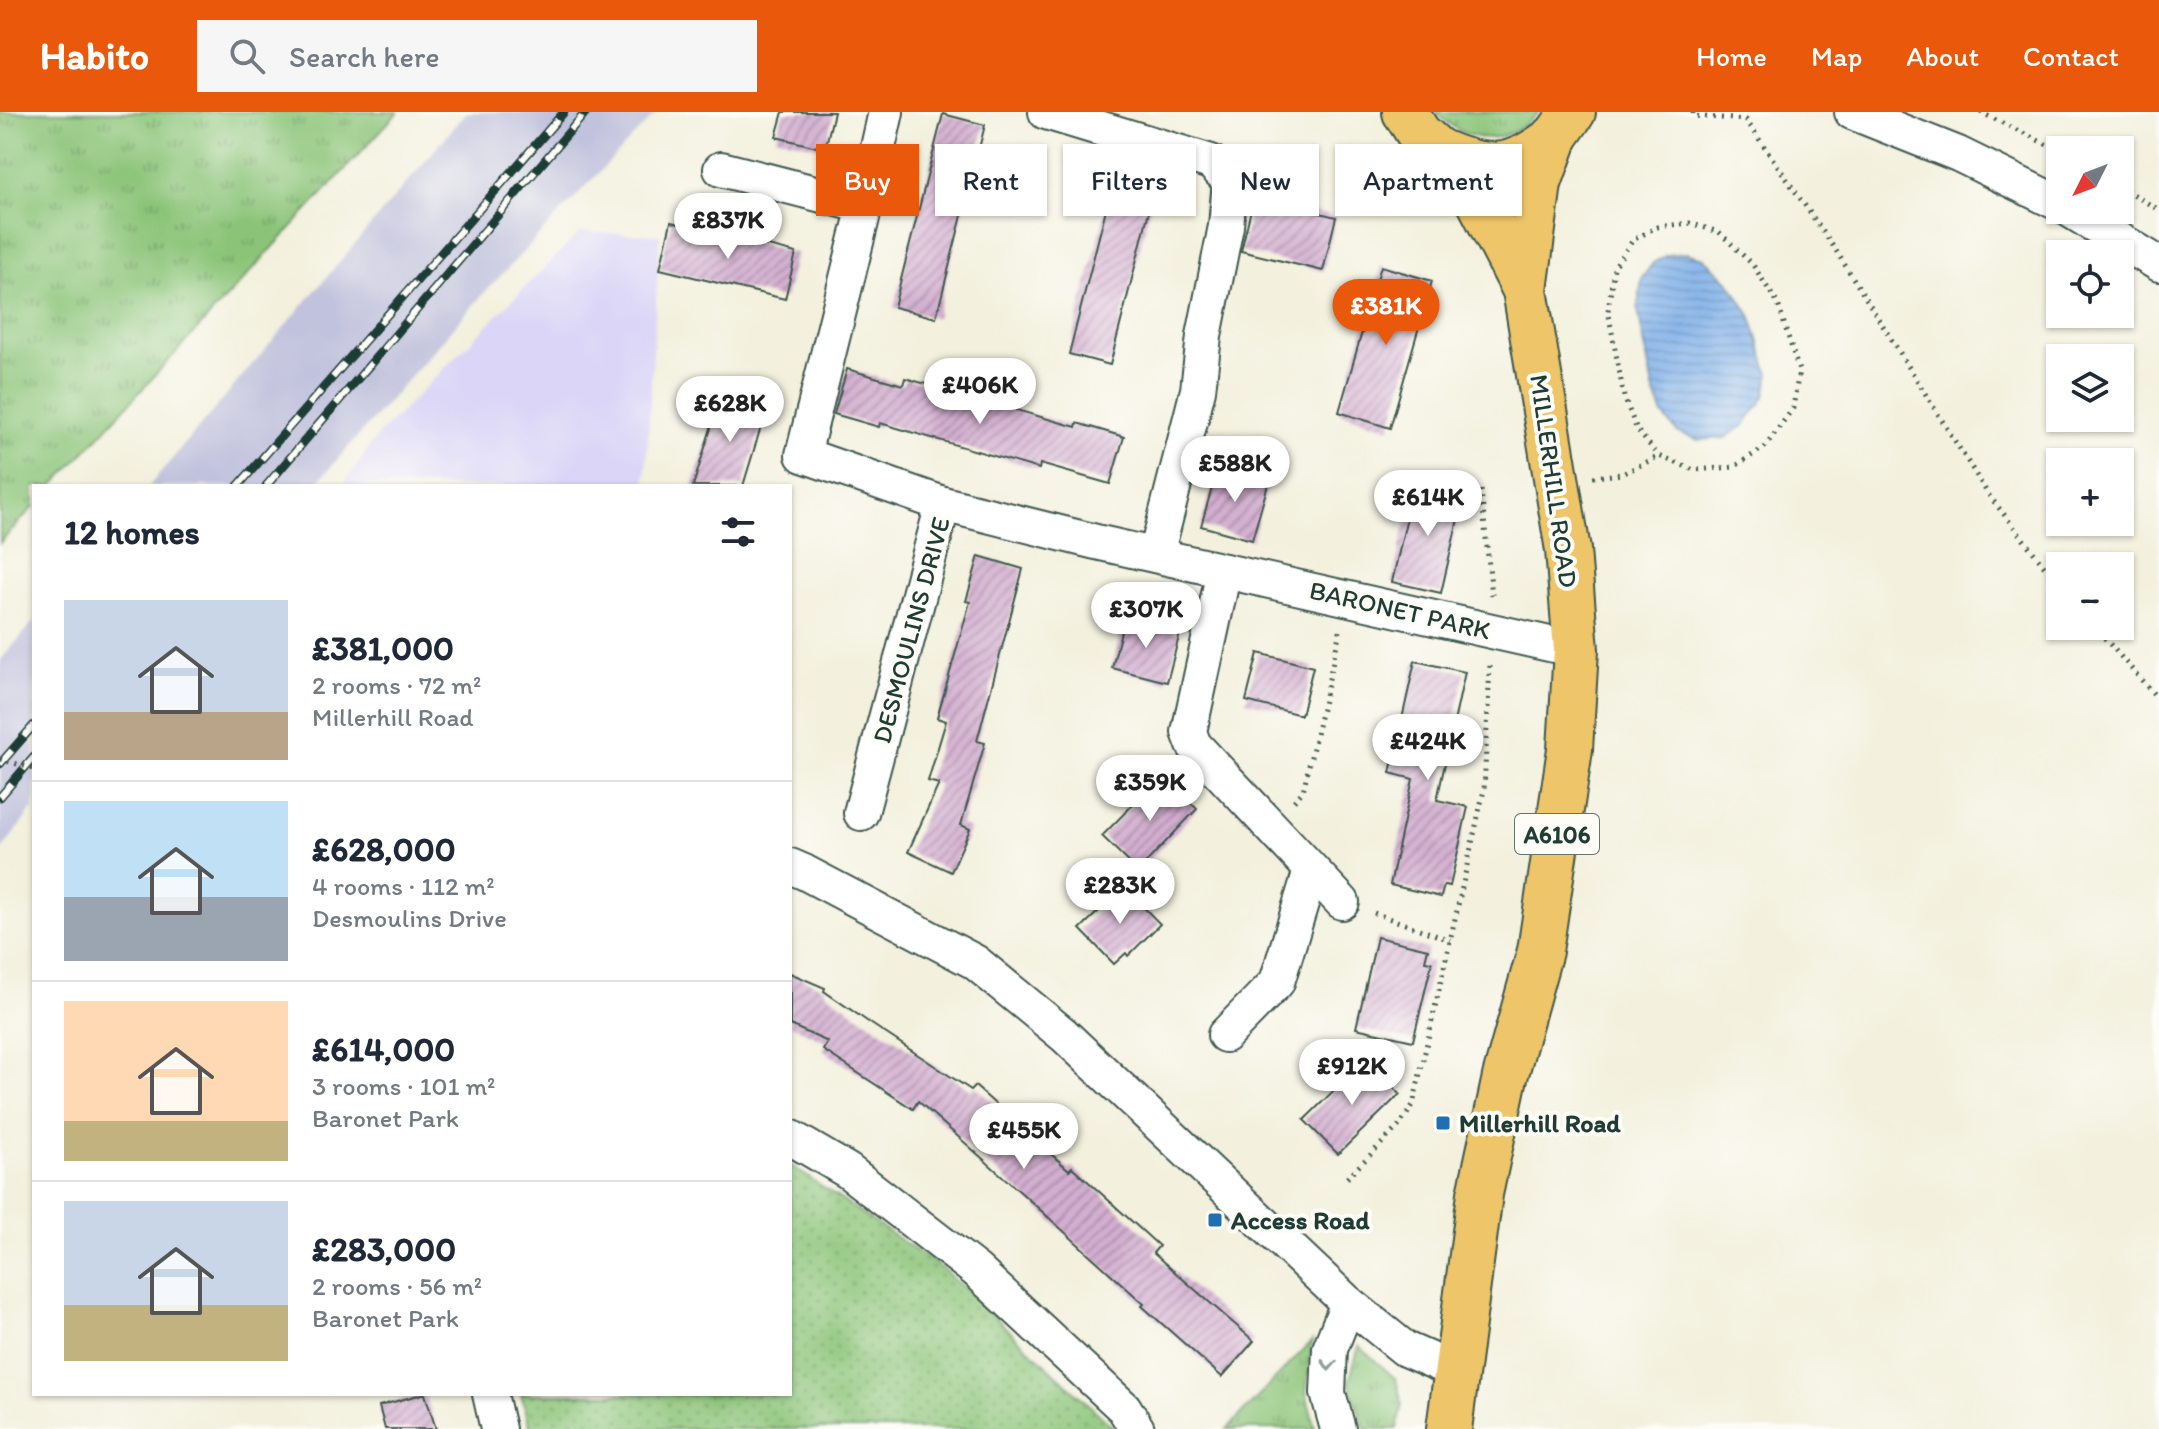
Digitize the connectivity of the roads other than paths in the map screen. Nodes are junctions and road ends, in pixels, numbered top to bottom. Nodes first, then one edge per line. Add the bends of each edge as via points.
1 (886, 112) edge
2 (1046, 112) edge
3 (1852, 112) edge
4 (1565, 124) edge
5 (1412, 127) edge
6 (879, 144) edge
7 (721, 169) dead end
8 (816, 193) edge
9 (2046, 197) edge
10 (863, 216) edge
11 (2093, 224) edge
12 (2159, 264) edge
13 (1525, 290) junction
14 (943, 504) junction
15 (1096, 542) joint
16 (1156, 555) junction
17 (1224, 571) junction
18 (1576, 650) junction
19 (861, 813) dead end
20 (792, 867) edge
21 (1311, 870) junction
22 (1342, 902) road end
23 (1225, 1035) dead end
24 (792, 1138) edge
25 (1348, 1303) junction
26 (1458, 1372) junction
27 (490, 1396) edge
28 (498, 1429) edge
29 (1137, 1429) edge
30 (1338, 1429) edge
31 (1449, 1429) edge

1 - 6 street
2 - 16 street via 1211,162 1230,181 1198,390
3 - 9 street via 1958,154
4 - 5 main road, MILLERHILL ROAD / A6106 via 1536,153 1512,163 1486,165 1461,161
4 - 13 main road, MILLERHILL ROAD / A6106 via 1539,183
5 - 13 main road, MILLERHILL ROAD / A6106 via 1475,193
7 - 8 street
10 - 14 street via 803,455
11 - 12 street
13 - 18 main road, MILLERHILL ROAD / A6106 via 1568,550
14 - 15 street, DESMOULINS DRIVE
14 - 19 street, DESMOULINS DRIVE
15 - 16 street, BARONET PARK
16 - 17 street, BARONET PARK
17 - 18 street, BARONET PARK
17 - 21 street via 1189,732 1194,745
18 - 26 main road, MILLERHILL ROAD / A6106 via 1570,749 1540,951 1480,1194
20 - 25 street via 975,962 1064,1035
21 - 22 street
21 - 23 street via 1277,982
24 - 29 street via 848,1171 976,1270 1124,1408
25 - 26 street via 1405,1349
25 -> 30 street via 1330,1349 1328,1393
26 - 31 main road, MILLERHILL ROAD / A6106
27 - 28 street

